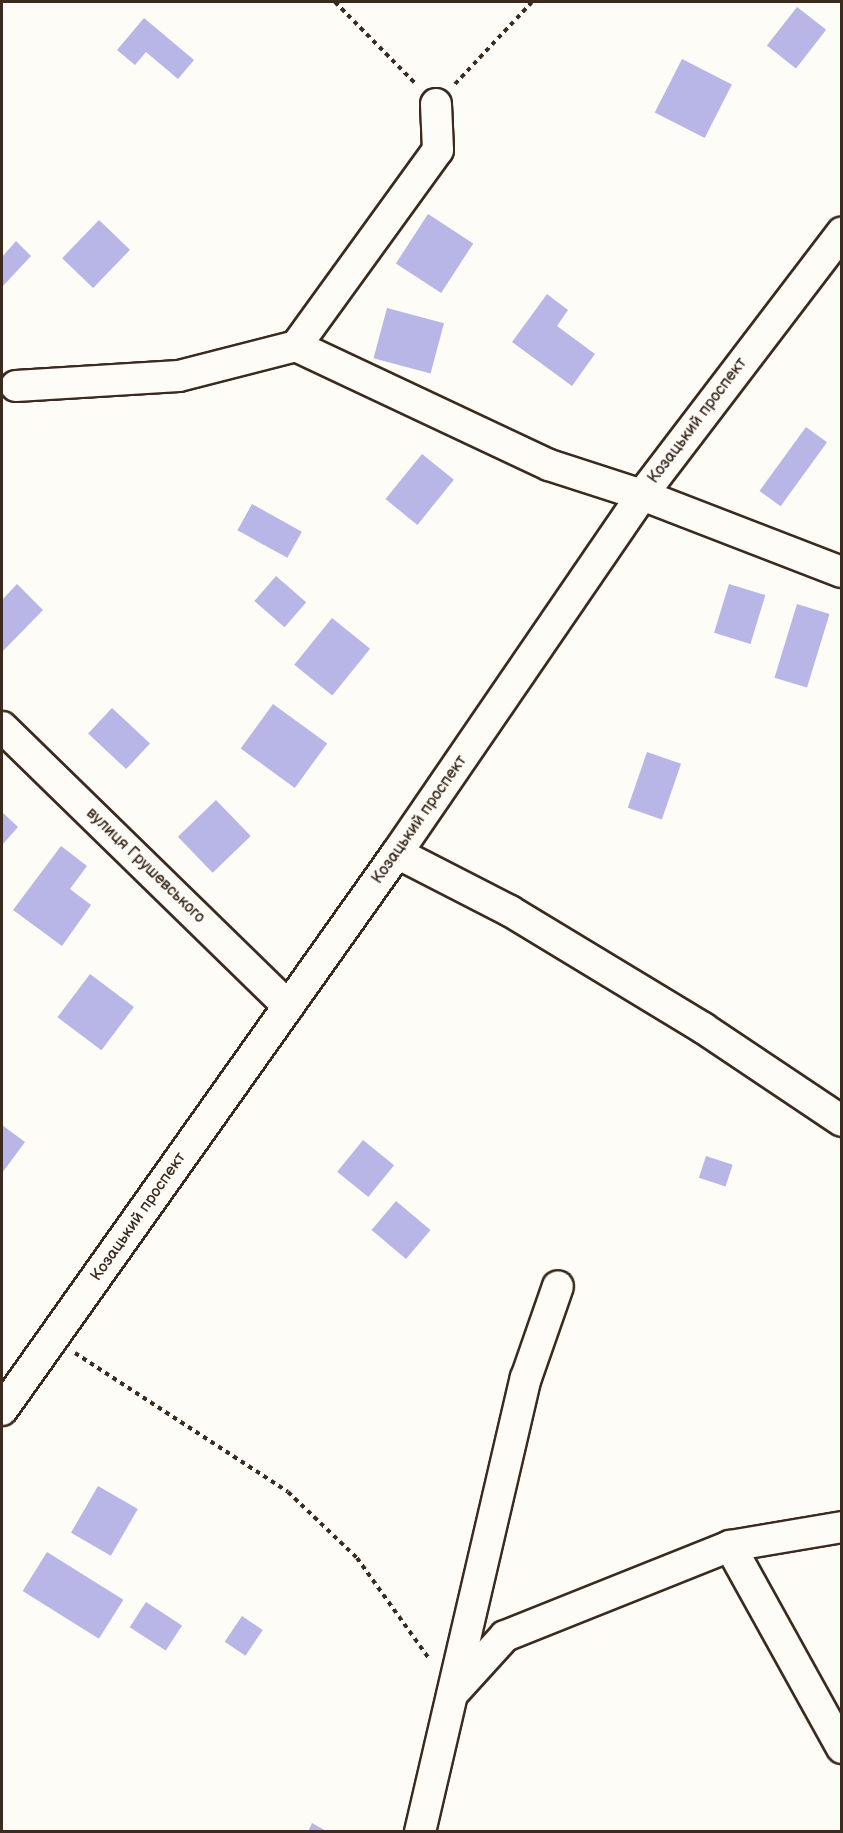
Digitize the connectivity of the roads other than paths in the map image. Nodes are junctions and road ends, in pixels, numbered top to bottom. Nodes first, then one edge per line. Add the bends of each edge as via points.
1 (436, 104) road end
2 (842, 232) edge
3 (296, 346) junction
4 (16, 386) dead end
5 (642, 495) junction
6 (842, 572) edge
7 (2, 727) edge
8 (397, 853) junction
9 (288, 1006) junction
10 (842, 1121) edge
11 (558, 1286) dead end
12 (2, 1410) edge
13 (842, 1527) edge
14 (730, 1546) junction
15 (453, 1693) junction
16 (842, 1748) edge
17 (420, 1832) edge

1 - 3 street via 438,150
2 - 5 street, Козацький проспект
3 - 4 street via 179,376
3 - 5 street via 549,465
5 - 6 street
5 - 8 street, Козацький проспект
7 - 9 street, вулиця Грушевського
8 - 9 street, Козацький проспект
8 - 10 street via 510,910 703,1028
9 - 12 street, Козацький проспект
11 - 15 street via 526,1378
13 - 14 street
14 - 15 street via 505,1636
14 - 16 street
15 - 17 street

